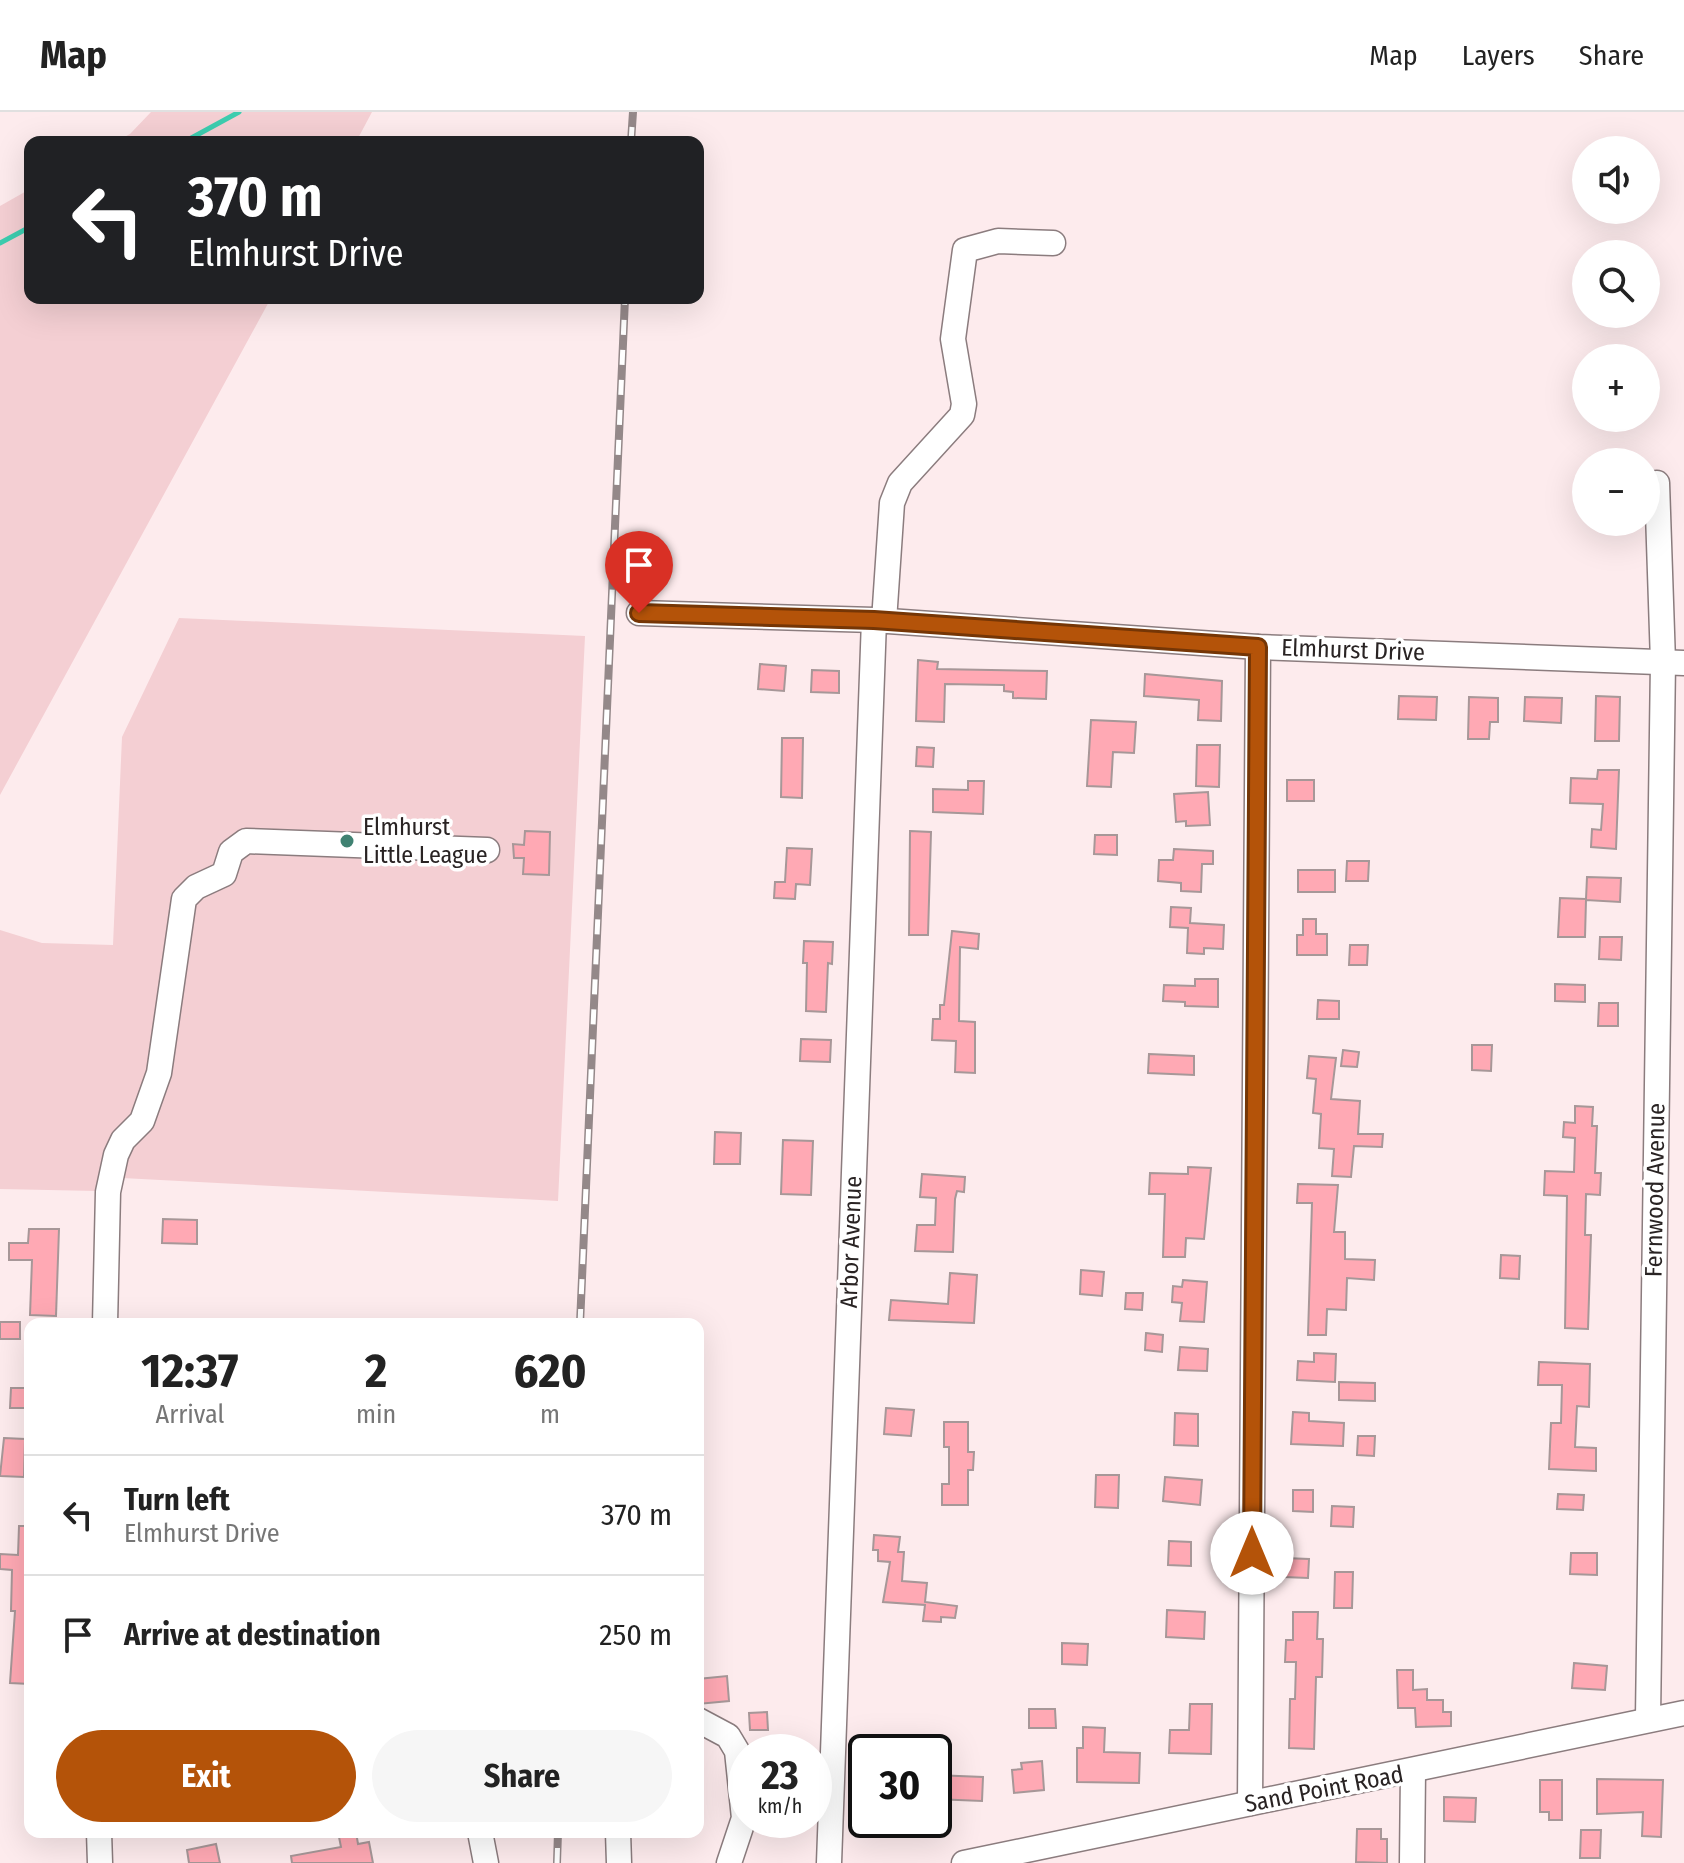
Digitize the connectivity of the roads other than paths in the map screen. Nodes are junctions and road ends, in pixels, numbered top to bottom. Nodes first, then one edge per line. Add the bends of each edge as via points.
1 (1053, 243) dead end
2 (1660, 517) edge
3 (639, 613) dead end
4 (879, 620) junction
5 (1258, 647) junction
6 (1673, 662) edge
7 (487, 850) dead end
8 (105, 1318) edge
9 (1684, 1713) edge
10 (1648, 1718) junction
11 (704, 1723) edge
12 (1413, 1771) junction
13 (1250, 1803) junction
14 (99, 1838) edge
15 (481, 1838) edge
16 (618, 1838) edge
17 (1055, 1854) edge
18 (100, 1863) edge
19 (486, 1863) edge
20 (619, 1863) edge
21 (729, 1863) edge
22 (829, 1863) edge
23 (964, 1863) edge
24 (1412, 1863) edge

1 - 4 street, Arbor Avenue via 998,241 965,250 953,339 962,415 900,483 892,503
2 - 6 street, Fernwood Avenue
3 - 4 street, Elmhurst Drive
4 - 5 street, Elmhurst Drive
4 - 22 street, Arbor Avenue
5 - 6 street, Elmhurst Drive
5 - 13 street
6 - 10 street, Fernwood Avenue
7 - 8 street via 261,839 238,846 224,874 184,899 159,1073 142,1121 116,1155 108,1192
9 - 10 street, Sand Point Road
10 - 12 street, Sand Point Road
11 - 21 street via 728,1736 737,1751 744,1818
12 - 13 street, Sand Point Road
12 - 24 street
13 - 17 street, Sand Point Road
14 - 18 street
15 - 19 street
16 - 20 street
17 - 23 street, Sand Point Road

